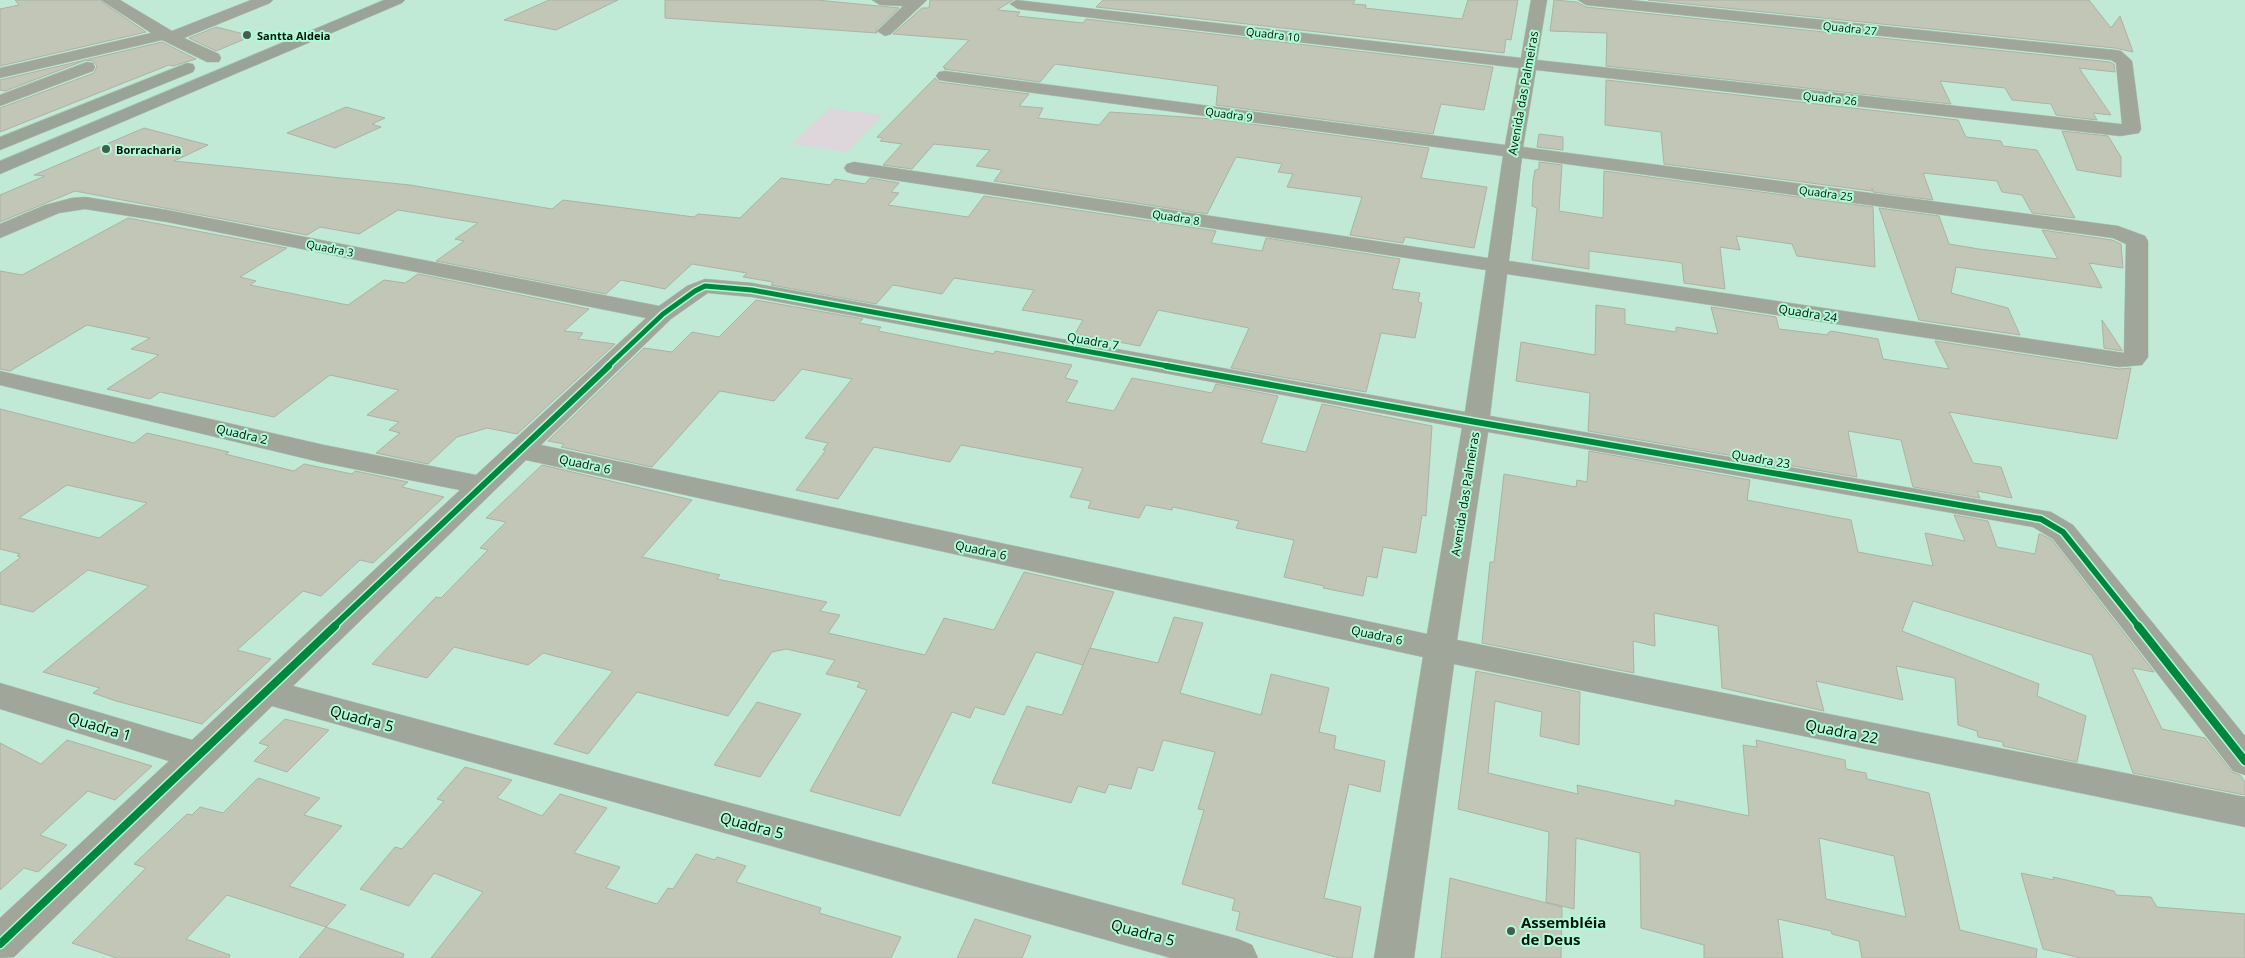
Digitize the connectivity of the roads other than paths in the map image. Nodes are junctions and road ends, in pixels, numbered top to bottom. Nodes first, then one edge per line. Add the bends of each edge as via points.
1 (109, 0) edge
2 (265, 0) edge
3 (397, 0) edge
4 (880, 0) edge
5 (1539, 0) edge
6 (1586, 0) edge
7 (917, 1) edge
8 (1018, 4) dead end
9 (885, 31) dead end
10 (168, 36) junction
11 (230, 50) dead end
12 (213, 58) junction
13 (110, 59) dead end
14 (1528, 64) junction
15 (0, 73) edge
16 (944, 76) dead end
17 (0, 78) edge
18 (158, 80) junction
19 (186, 89) junction
20 (25, 91) junction
21 (0, 101) edge
22 (2132, 129) joint
23 (0, 144) edge
24 (1513, 152) junction
25 (0, 168) edge
26 (854, 168) dead end
27 (0, 232) edge
28 (1498, 266) junction
29 (663, 314) junction
30 (2119, 360) joint
31 (0, 378) edge
32 (1476, 422) junction
33 (522, 450) junction
34 (484, 486) junction
35 (1440, 649) junction
36 (267, 692) junction
37 (0, 696) edge
38 (199, 756) junction
39 (2245, 762) edge
40 (2245, 812) edge
41 (0, 944) edge
42 (1238, 958) edge
43 (1394, 958) edge

1 - 10 street
2 - 10 street
3 - 19 main road
4 - 7 street
5 - 14 street, Avenida das Palmeiras
6 - 22 street, Quadra 27 via 2115,55 2124,61
7 - 9 street
8 - 14 street, Quadra 10
10 - 12 street
10 - 15 street
11 - 12 main road
12 - 18 main road
13 - 20 street
14 - 22 street, Quadra 26
14 - 24 street, Avenida das Palmeiras
16 - 24 street, Quadra 9
17 - 20 street
18 - 19 main road
18 - 23 main road
19 - 25 main road
20 - 21 street
24 - 28 street, Avenida das Palmeiras
24 - 30 street, Quadra 25 via 2118,232 2137,241 2136,357 2134,360
26 - 28 street, Quadra 8
27 - 29 street, Quadra 3 via 62,206 85,203 167,216
28 - 30 street, Quadra 24
28 - 32 street, Avenida das Palmeiras
29 - 32 street, Quadra 7 via 705,286 752,290
29 - 33 street
31 - 34 street, Quadra 2 via 324,454
32 - 35 street, Avenida das Palmeiras
32 - 39 street, Quadra 23 via 2041,519 2063,532
33 - 34 street
33 - 35 street, Quadra 6
34 - 36 street
35 - 40 street, Quadra 22
35 - 43 street, Avenida das Palmeiras
36 - 38 street
36 - 42 street, Quadra 5
37 - 38 street, Quadra 1
38 - 41 street

